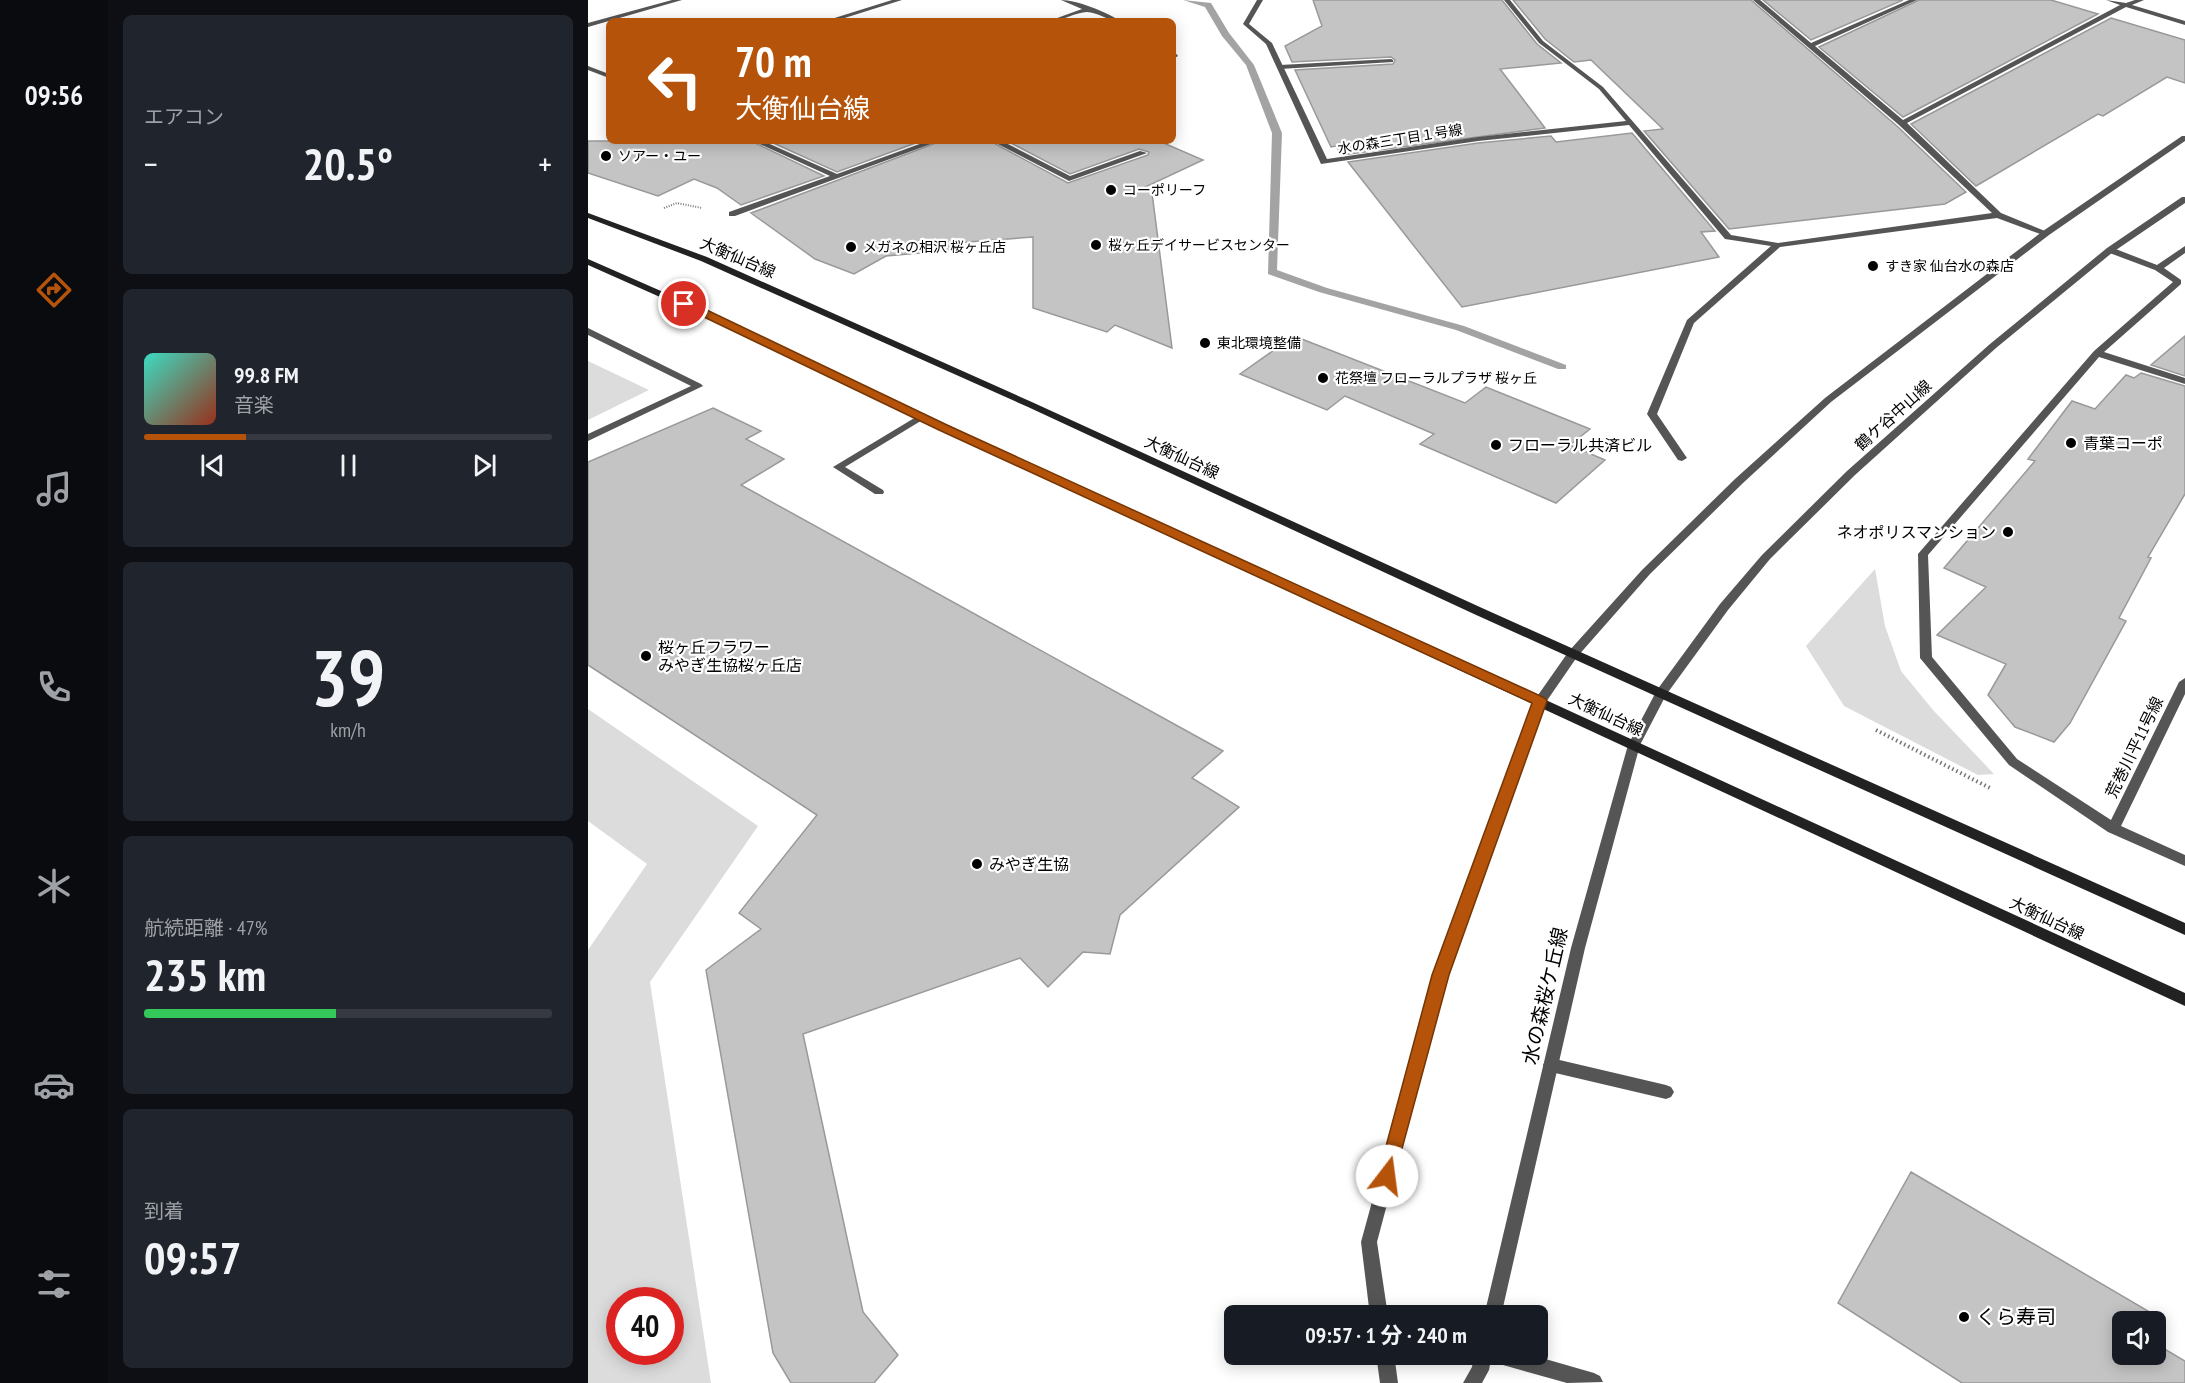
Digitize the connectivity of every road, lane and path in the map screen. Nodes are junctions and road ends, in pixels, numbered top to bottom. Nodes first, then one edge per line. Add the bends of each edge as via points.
1 (680, 0) edge
2 (899, 0) edge
3 (1064, 0) edge
4 (1260, 0) edge
5 (1507, 0) edge
6 (1756, 0) edge
7 (1914, 0) edge
8 (2109, 0) edge
9 (2141, 0) edge
10 (2126, 5) junction
11 (1089, 9) junction
12 (614, 18) edge
13 (838, 18) edge
14 (1061, 18) edge
15 (1110, 18) edge
16 (606, 20) edge
17 (2185, 22) edge
18 (588, 25) edge
19 (1811, 45) junction
20 (1391, 61) dead end
21 (1280, 67) junction
22 (588, 68) edge
23 (606, 75) edge
24 (1631, 123) junction
25 (1902, 123) junction
26 (2185, 138) edge
27 (764, 144) edge
28 (927, 144) edge
29 (1002, 144) edge
30 (1143, 153) dead end
31 (836, 176) junction
32 (2185, 199) edge
33 (664, 208) dead end
34 (732, 214) joint
35 (588, 215) edge
36 (1998, 215) junction
37 (2046, 233) junction
38 (1778, 245) junction
39 (2185, 249) edge
40 (2110, 250) junction
41 (588, 262) edge
42 (2158, 268) junction
43 (588, 331) edge
44 (2097, 353) junction
45 (2185, 381) edge
46 (921, 417) junction
47 (588, 438) edge
48 (1682, 458) dead end
49 (879, 492) dead end
50 (1574, 654) junction
51 (2185, 682) edge
52 (1661, 693) junction
53 (1540, 701) junction
54 (1876, 730) dead end
55 (1634, 745) junction
56 (1993, 790) dead end
57 (2113, 828) junction
58 (2185, 861) edge
59 (2185, 929) edge
60 (2185, 1000) edge
61 (1551, 1065) junction
62 (1666, 1092) dead end
63 (1378, 1305) edge
64 (1495, 1305) edge
65 (1387, 1365) edge
66 (1481, 1365) edge
67 (1534, 1365) edge
68 (1594, 1382) edge
69 (1389, 1383) edge
70 (1472, 1383) edge

1 - 12 street
2 - 13 street
3 - 11 street
4 - 21 street, 水の森三丁目１号線 via 1246,24 1269,43
5 - 24 street via 1541,42 1601,88
6 - 19 street
7 - 19 street
8 - 10 street
9 - 10 street
10 - 17 street
10 - 25 street
11 - 14 street
11 - 15 street
16 - 18 street
19 - 25 street
20 - 21 street
21 - 24 street, 水の森三丁目１号線 via 1324,162
22 - 23 street
24 - 38 street via 1728,237
25 - 36 street
26 - 37 street
27 - 31 street
28 - 31 street
29 - 30 street via 1069,178
31 - 34 street
32 - 40 street, 鶴ケ谷中山線
33 - 34 path via 677,203
35 - 50 main road, 大衡仙台線 via 704,260 1031,405
36 - 37 street
36 - 38 street
37 - 50 street via 1828,400 1646,572
38 - 48 street via 1690,322 1652,414
39 - 42 street
40 - 42 street
40 - 52 street, 鶴ケ谷中山線 via 1851,472 1766,557
41 - 46 main road, 大衡仙台線 via 663,293
42 - 44 street via 2178,282
43 - 47 street via 698,386
44 - 45 street
44 - 57 street via 1923,554 1926,658 2013,762
46 - 49 street via 838,466
46 - 53 main road, 大衡仙台線
50 - 52 main road, 大衡仙台線
50 - 53 street
51 - 57 street, 荒巻川平11号線
52 - 55 street, 水の森桜ケ丘線
52 - 59 main road, 大衡仙台線
53 - 55 main road, 大衡仙台線
53 - 63 street via 1441,975 1369,1242
54 - 56 path
55 - 60 main road, 大衡仙台線
55 - 61 street, 水の森桜ケ丘線 via 1578,948
57 - 58 street
61 - 62 street
61 - 64 street, 水の森桜ケ丘線
65 - 69 street
66 - 70 street
67 - 68 street

